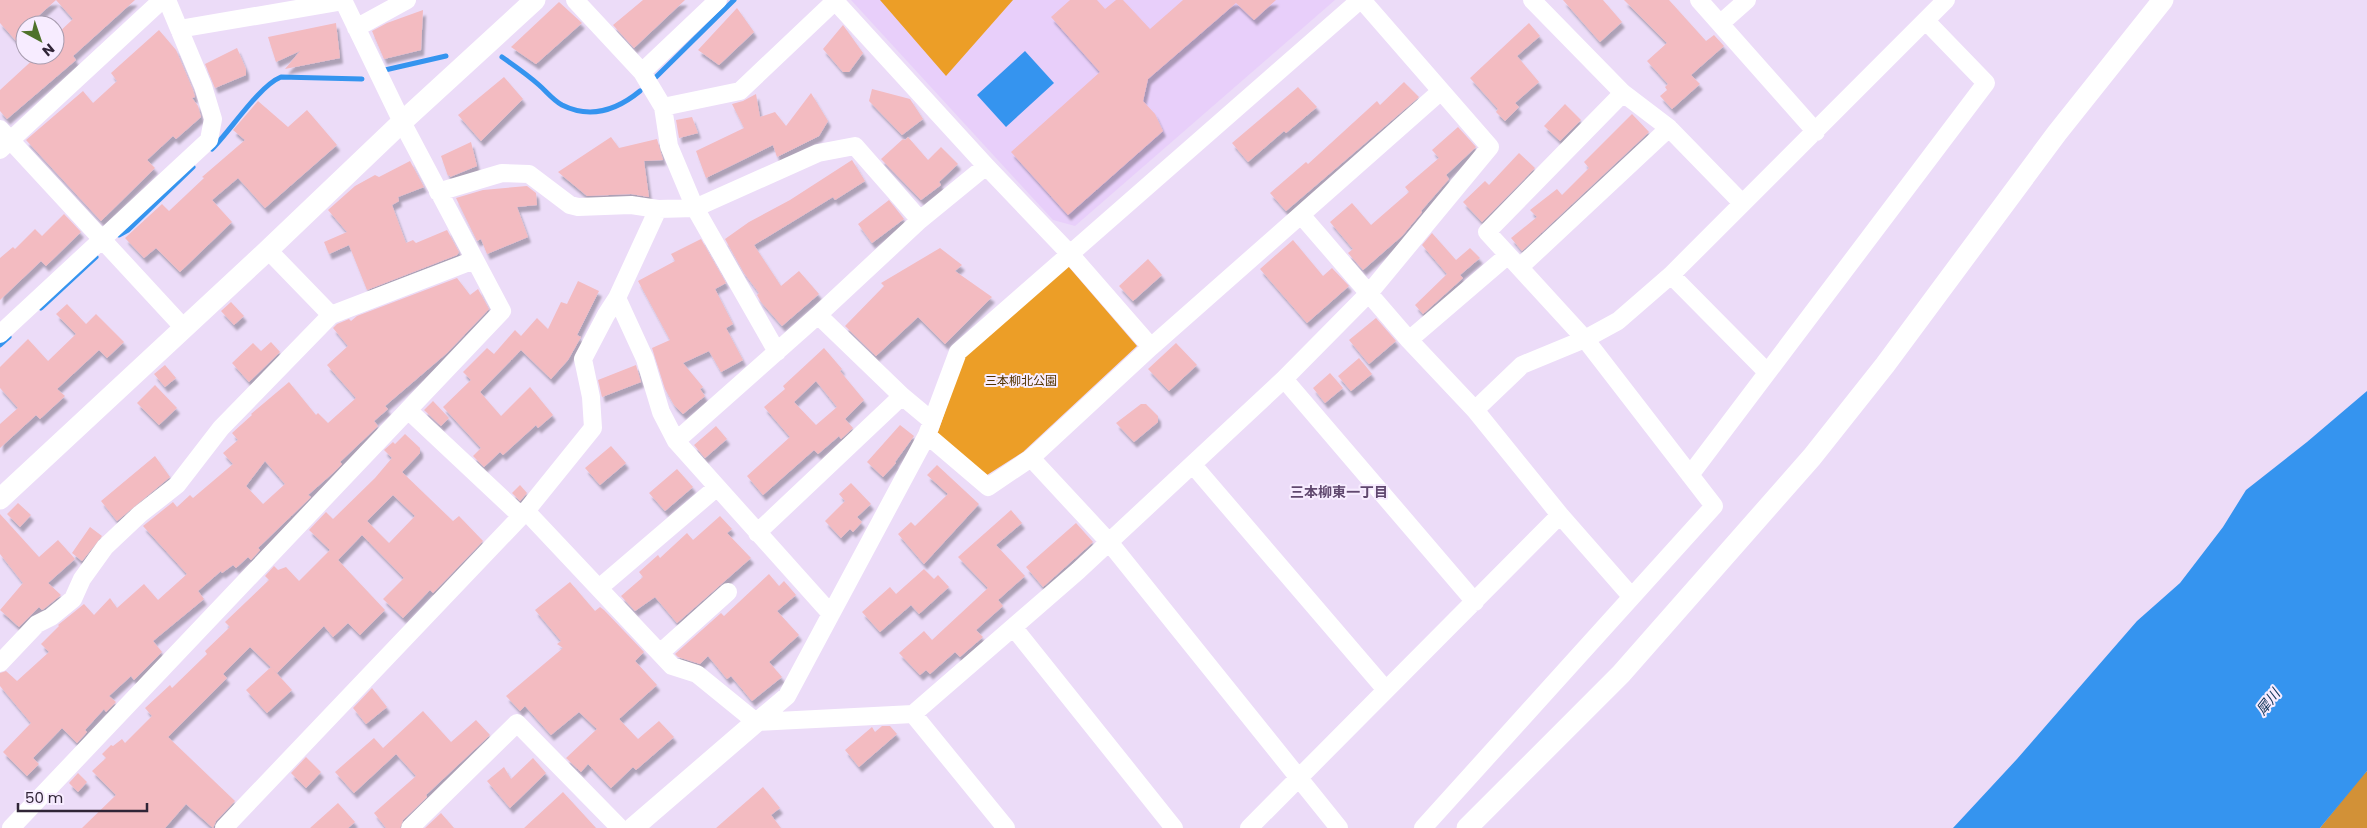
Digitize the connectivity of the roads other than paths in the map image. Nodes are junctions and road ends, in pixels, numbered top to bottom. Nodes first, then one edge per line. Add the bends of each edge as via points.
1 (162, 0) edge
2 (167, 0) edge
3 (343, 0) edge
4 (407, 0) edge
5 (535, 0) edge
6 (575, 0) edge
7 (718, 0) edge
8 (835, 0) edge
9 (1361, 0) edge
10 (1532, 0) edge
11 (1699, 0) edge
12 (1747, 0) edge
13 (1946, 0) edge
14 (2163, 0) edge
15 (1926, 20) junction
16 (1720, 23) junction
17 (356, 28) junction
18 (179, 30) junction
19 (642, 72) junction
20 (1441, 91) junction
21 (1623, 93) junction
22 (663, 108) junction
23 (402, 122) junction
24 (1669, 128) junction
25 (1816, 132) junction
26 (3, 139) edge
27 (986, 166) junction
28 (438, 192) junction
29 (1742, 203) junction
30 (695, 208) junction
31 (658, 209) junction
32 (1302, 216) junction
33 (920, 220) junction
34 (102, 240) junction
35 (268, 250) junction
36 (1070, 254) junction
37 (474, 260) junction
38 (1514, 262) junction
39 (1671, 275) junction
40 (1370, 292) junction
41 (617, 298) junction
42 (331, 315) junction
43 (818, 315) junction
44 (183, 327) junction
45 (0, 334) edge
46 (1585, 339) junction
47 (1409, 340) junction
48 (1151, 347) junction
49 (777, 352) junction
50 (1766, 371) junction
51 (1284, 379) junction
52 (902, 396) junction
53 (408, 410) junction
54 (1475, 410) junction
55 (930, 428) junction
56 (676, 441) junction
57 (1031, 458) junction
58 (1193, 465) junction
59 (1690, 475) junction
60 (716, 488) junction
61 (0, 499) edge
62 (524, 513) junction
63 (1560, 515) junction
64 (757, 533) junction
65 (1109, 542) junction
66 (599, 588) junction
67 (728, 592) dead end
68 (1631, 596) junction
69 (1475, 602) junction
70 (831, 614) junction
71 (1014, 628) junction
72 (660, 653) junction
73 (0, 663) edge
74 (1386, 690) junction
75 (913, 714) junction
76 (756, 722) junction
77 (1299, 778) junction
78 (11, 828) edge
79 (224, 828) edge
80 (410, 828) edge
81 (620, 828) edge
82 (633, 828) edge
83 (1006, 828) edge
84 (1174, 828) edge
85 (1249, 828) edge
86 (1339, 828) edge
87 (1423, 828) edge
88 (1467, 828) edge

1 - 26 street
2 - 18 street
3 - 17 street
3 - 18 street
4 - 17 street
5 - 23 street
6 - 19 street
7 - 19 street
8 - 22 street via 740,92
8 - 27 street
9 - 20 street
9 - 36 street
10 - 21 street
11 - 16 street
12 - 16 street
13 - 15 street
14 - 88 street via 2057,133 1885,365 1812,457 1621,674
15 - 25 street
15 - 50 street via 1986,83
16 - 25 street
17 - 23 street
18 - 34 street via 213,119 209,140
19 - 22 street
20 - 32 street
20 - 40 street via 1490,148
21 - 24 street
21 - 38 street via 1486,232
22 - 30 street via 669,146
23 - 28 street
23 - 35 street
24 - 29 street
24 - 38 street
25 - 29 street
26 - 34 street
27 - 33 street
27 - 36 street
28 - 31 street via 502,173 529,174 570,205 631,205
28 - 37 street
29 - 39 street
30 - 31 street
30 - 33 street via 818,153 855,146
30 - 49 street
31 - 41 street
32 - 40 street
32 - 48 street
33 - 43 street
34 - 44 street
34 - 45 street
35 - 42 street
35 - 44 street
36 - 48 street
36 - 55 street via 958,352
37 - 42 street
37 - 53 street via 502,311
38 - 46 street
38 - 47 street
39 - 46 street via 1618,321
39 - 50 street
40 - 47 street
40 - 51 street
41 - 56 street via 645,359 661,412
41 - 62 street via 583,359 593,428
42 - 73 street via 220,428 177,486 140,514 105,547 82,579 73,599 52,617 37,624
43 - 49 street
43 - 52 street
44 - 61 street
46 - 54 street via 1522,365
46 - 59 street
47 - 54 street
48 - 57 street
49 - 56 street
50 - 59 street
51 - 58 street
51 - 69 street
52 - 55 street
52 - 64 street
53 - 62 street
53 - 78 street
54 - 63 street
55 - 57 street via 988,487
55 - 70 street
56 - 60 street
57 - 65 street
58 - 65 street
58 - 74 street
59 - 68 street via 1714,506
60 - 64 street
60 - 66 street
62 - 66 street
62 - 79 street
63 - 68 street
63 - 69 street
64 - 70 street
65 - 71 street
65 - 77 street
66 - 72 street
67 - 72 street
68 - 87 street
69 - 74 street
70 - 76 street via 787,696
71 - 75 street
71 - 84 street
72 - 76 street via 672,666 697,674
74 - 77 street
75 - 76 street
75 - 83 street
76 - 82 street
77 - 85 street
77 - 86 street
80 - 81 street via 518,724

